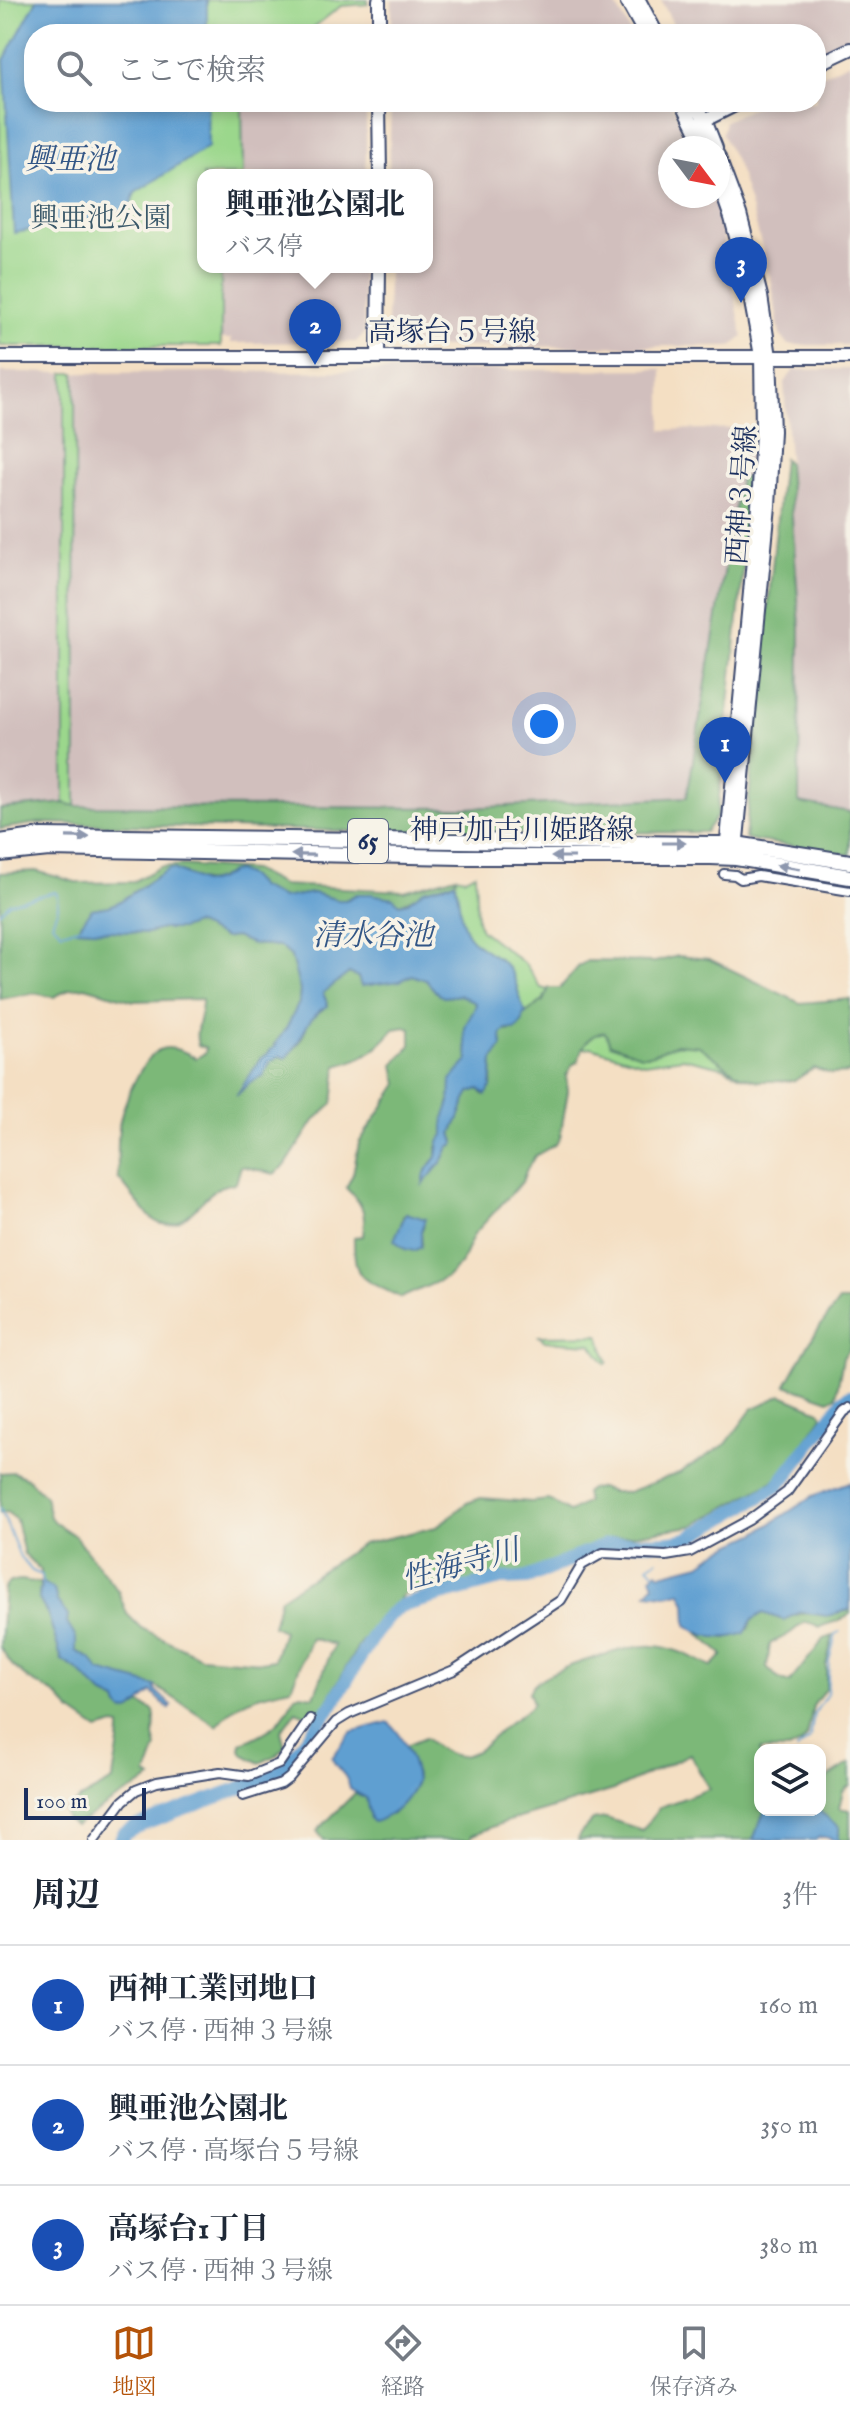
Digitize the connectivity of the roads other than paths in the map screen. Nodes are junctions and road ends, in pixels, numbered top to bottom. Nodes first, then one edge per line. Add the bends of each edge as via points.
1 (379, 0) edge
2 (626, 0) edge
3 (639, 0) edge
4 (379, 24) edge
5 (639, 24) edge
6 (652, 24) edge
7 (850, 49) edge
8 (826, 60) edge
9 (379, 112) edge
10 (691, 112) edge
11 (698, 112) edge
12 (720, 112) edge
13 (700, 122) junction
14 (703, 136) edge
15 (709, 136) edge
16 (380, 169) edge
17 (730, 189) edge
18 (727, 208) edge
19 (379, 273) edge
20 (766, 356) junction
21 (0, 357) edge
22 (378, 357) junction
23 (850, 357) edge
24 (0, 842) edge
25 (731, 851) junction
26 (0, 854) edge
27 (850, 862) edge
28 (724, 874) dead end
29 (735, 875) junction
30 (850, 877) edge
31 (850, 891) edge
32 (850, 1408) edge
33 (310, 1719) dead end
34 (241, 1776) junction
35 (257, 1792) junction
36 (243, 1796) dead end
37 (94, 1840) edge

1 - 4 street
2 - 5 street
3 - 6 street
7 - 8 street
9 - 16 street
10 - 13 street
11 - 13 street
12 - 13 street
13 - 14 street
13 - 15 street
17 - 20 street, 西神３号線 via 761,296
18 - 20 street, 西神３号線
19 - 22 street
20 - 22 street, 高塚台５号線
20 - 23 street, 高塚台５号線
20 - 25 street, 西神３号線 via 773,431 769,506
21 - 22 street, 高塚台５号線
24 -> 25 main road, 神戸加古川姫路線 / 65 via 42,836
25 -> 26 main road, 神戸加古川姫路線 / 65 via 430,857 49,849
25 - 27 main road, 神戸加古川姫路線 / 65
25 - 29 street
30 -> 25 main road, 神戸加古川姫路線 / 65
28 - 29 street
29 - 31 street
32 - 35 street via 787,1492 749,1520 690,1552 603,1553 582,1565 561,1600 454,1670 336,1722 289,1778
33 - 34 street via 279,1764
34 - 35 street
34 - 37 street via 220,1772 136,1790
35 - 36 street

